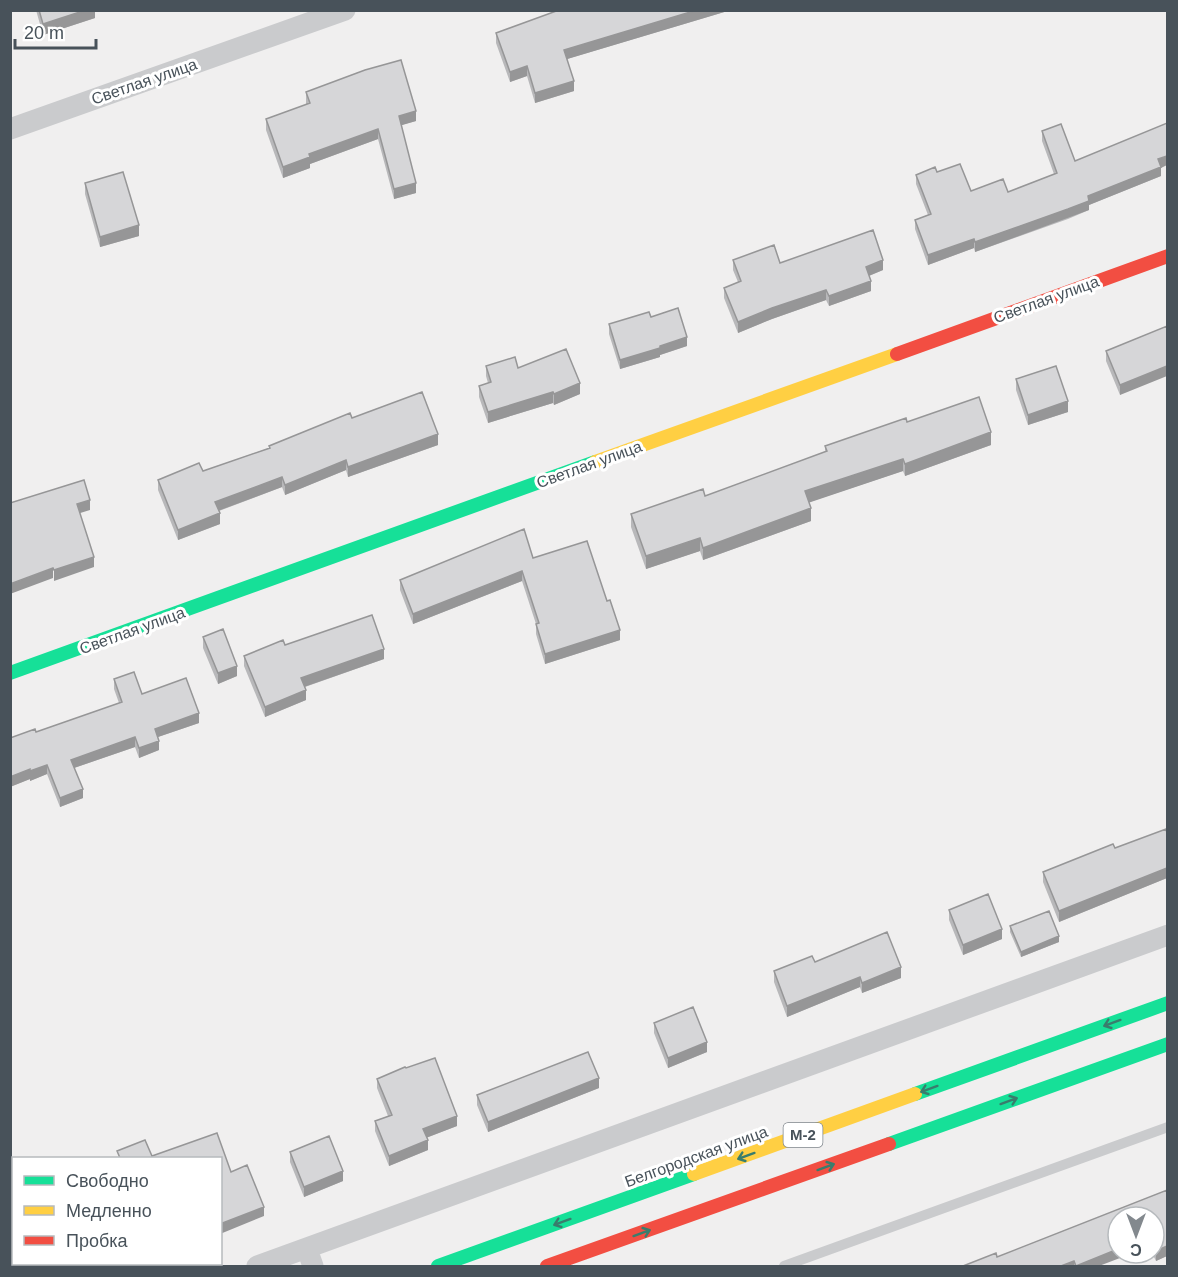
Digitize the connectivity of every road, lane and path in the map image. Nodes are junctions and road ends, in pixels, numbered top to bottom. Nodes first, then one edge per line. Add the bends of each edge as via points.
1 (345, 10) edge
2 (10, 129) edge
3 (1167, 256) edge
4 (10, 673) edge
5 (1167, 935) edge
6 (1167, 1004) edge
7 (1167, 1044) edge
8 (1167, 1127) edge
9 (310, 1257) edge
10 (257, 1266) edge
11 (438, 1266) edge
12 (547, 1266) edge
13 (784, 1266) edge

1 - 2 street, Светлая улица
3 - 4 main road, Светлая улица
5 - 9 street
6 -> 11 main road, Белгородская улица / М-2
12 -> 7 main road, М-2
8 - 13 lane
9 - 10 street

